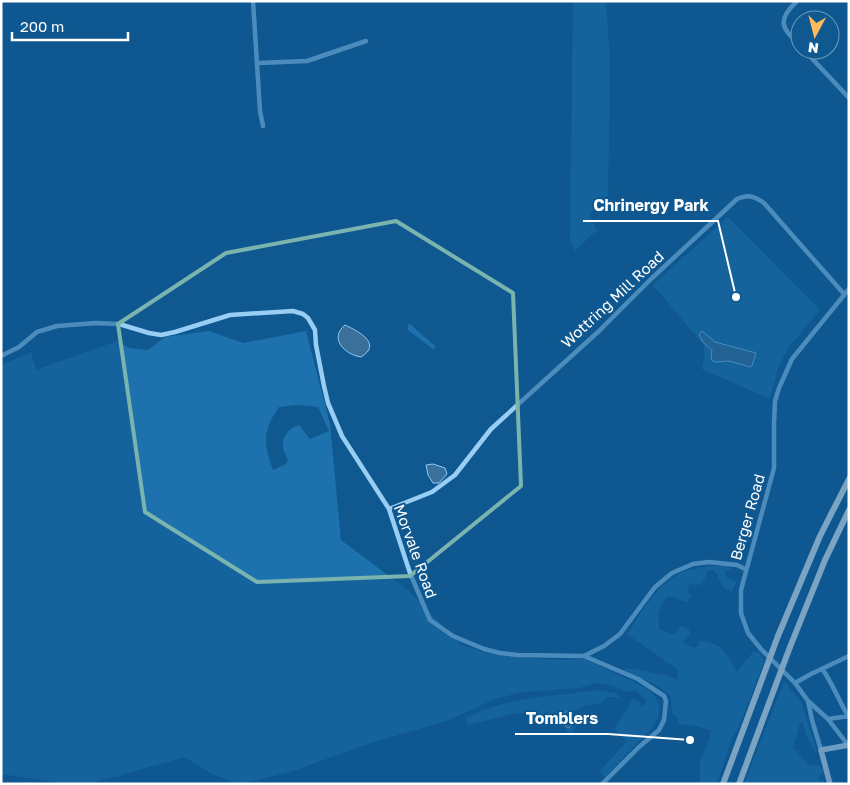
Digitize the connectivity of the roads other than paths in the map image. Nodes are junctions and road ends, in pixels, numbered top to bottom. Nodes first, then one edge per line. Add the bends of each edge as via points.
1 (253, 1) edge
2 (796, 1) edge
3 (790, 35) edge
4 (366, 41) dead end
5 (813, 60) edge
6 (258, 63) junction
7 (849, 98) edge
8 (263, 126) dead end
9 (849, 289) edge
10 (844, 294) junction
11 (1, 356) edge
12 (849, 479) edge
13 (389, 509) junction
14 (849, 510) edge
15 (745, 569) junction
16 (584, 656) junction
17 (849, 656) edge
18 (822, 669) junction
19 (795, 684) junction
20 (808, 701) junction
21 (848, 716) edge
22 (828, 719) junction
23 (848, 745) edge
24 (821, 750) junction
25 (602, 784) edge
26 (723, 784) edge
27 (739, 784) edge
28 (830, 784) edge

1 - 6 street
2 - 3 street via 783,23
4 - 6 street via 307,61
5 - 7 street
6 - 8 street
9 - 10 street, Berger Road
10 - 13 street, Wottring Mill Road via 764,203 748,195 737,199 490,430 455,475 432,492
10 - 15 street, Berger Road via 792,359 779,388 775,401 774,468 756,540
11 - 13 street, Morvale Road via 38,332 57,326 119,324 162,335 222,316 285,310 303,314 315,330 324,386 336,424
12 - 26 highway, bridge via 817,542 778,636
13 - 16 street, Morvale Road via 424,608 439,628 500,653
14 - 27 highway, bridge via 790,647
15 - 16 street via 709,562 693,564 672,573 651,592 620,634
15 - 19 street, Berger Road via 740,603 748,632
16 - 25 street via 638,679 664,696 666,701 660,730
17 - 18 street
18 - 19 street
18 - 21 street
19 - 20 street, Berger Road
20 - 22 street
20 - 24 street, Berger Road
21 - 22 street
22 - 23 street
23 - 24 main road
24 - 28 main road

